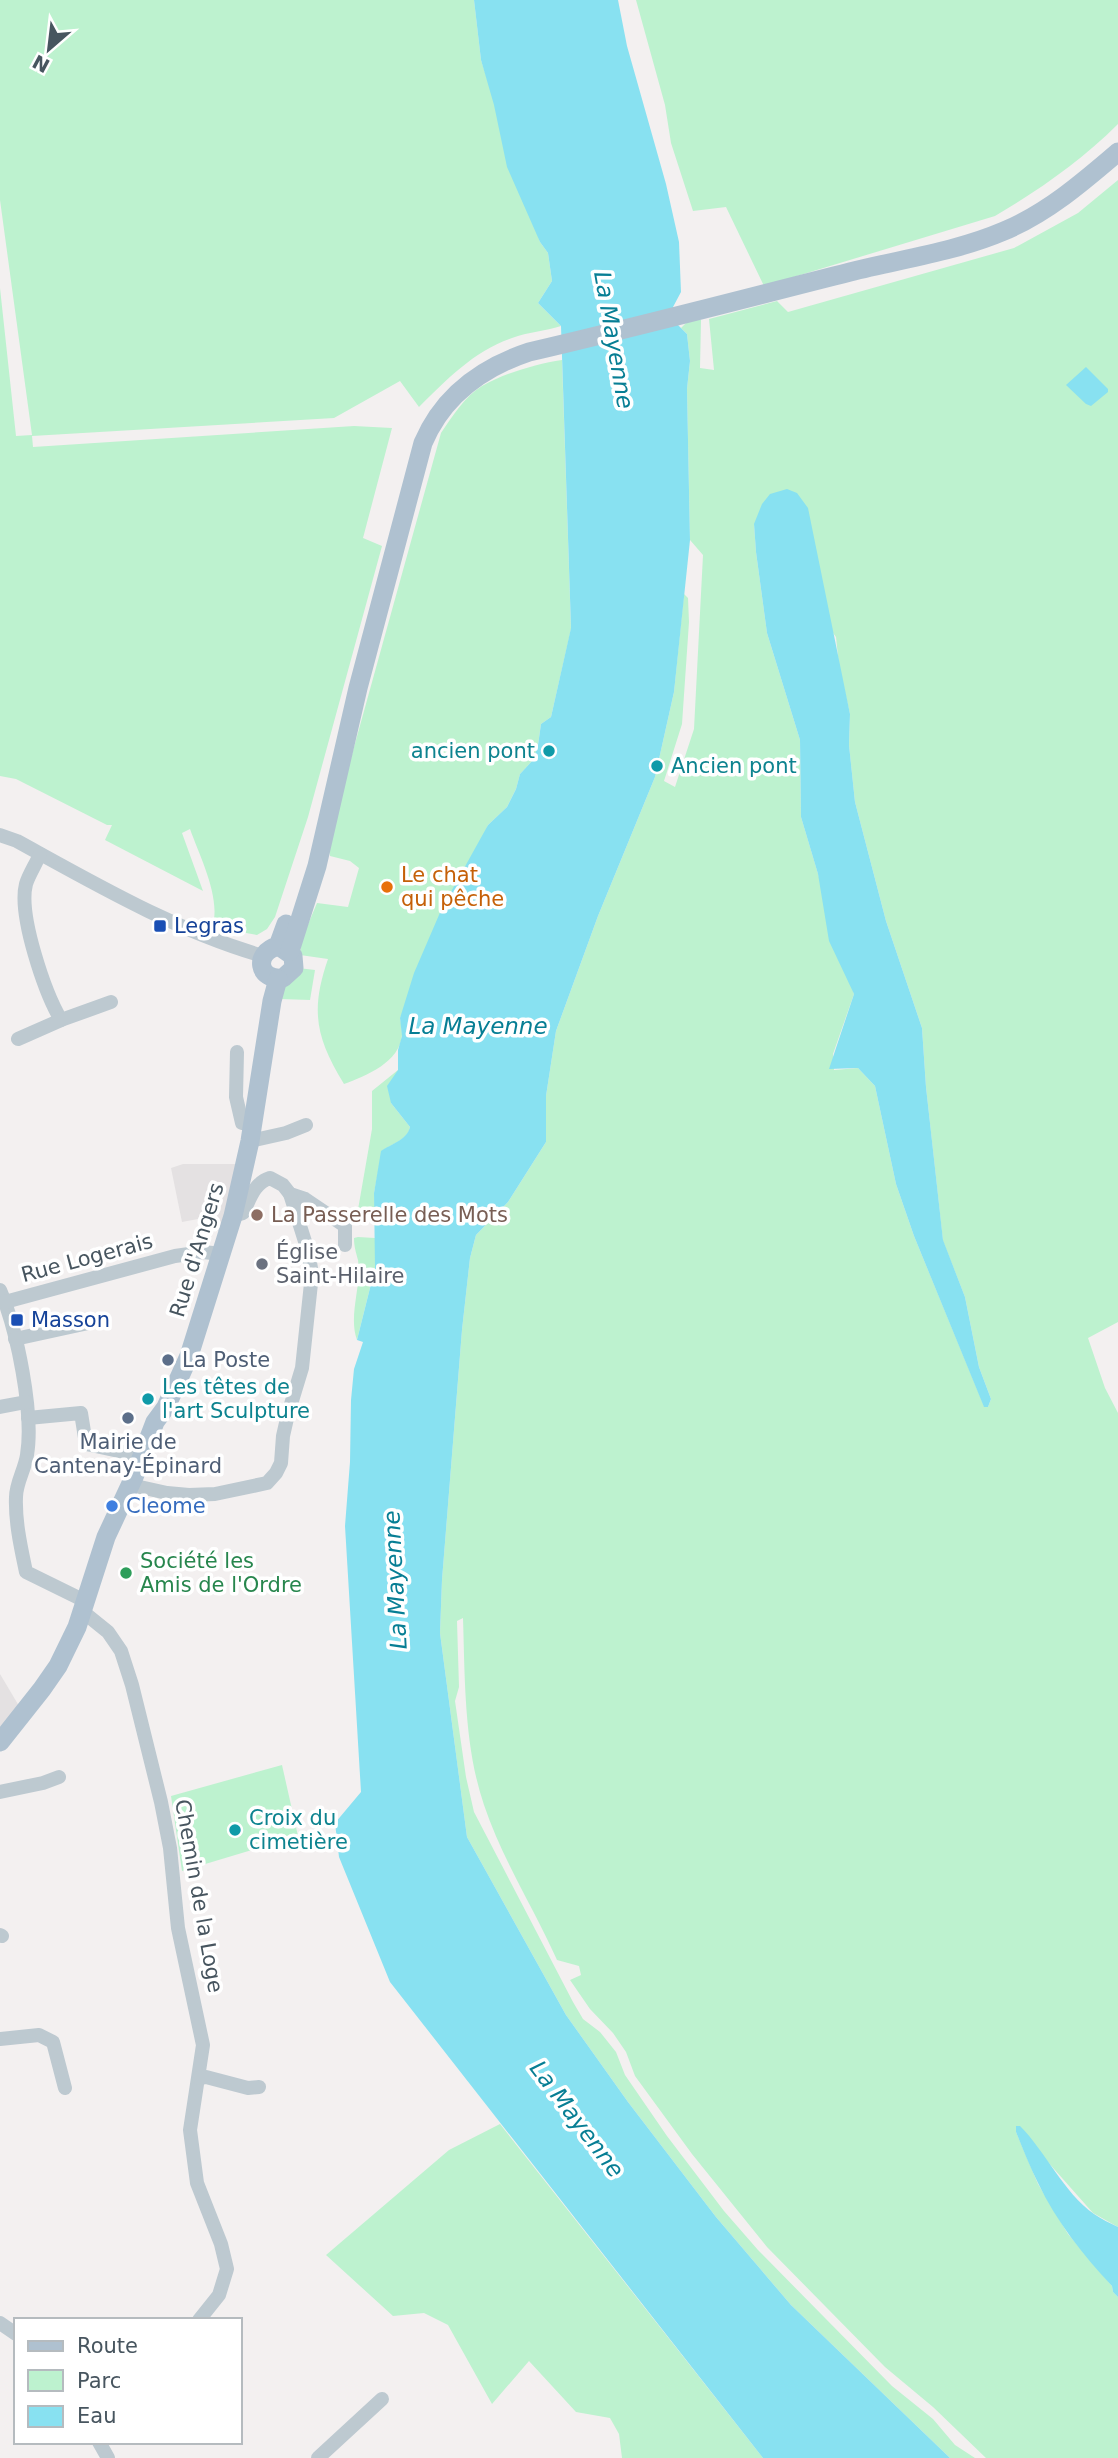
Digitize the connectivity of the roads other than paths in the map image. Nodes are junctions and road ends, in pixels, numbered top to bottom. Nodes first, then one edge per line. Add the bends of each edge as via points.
1 (1118, 152) edge
2 (0, 835) edge
3 (40, 854) junction
4 (277, 951) junction
5 (278, 979) junction
6 (110, 1002) dead end
7 (61, 1020) junction
8 (18, 1039) dead end
9 (237, 1052) dead end
10 (306, 1125) dead end
11 (251, 1133) junction
12 (290, 1195) junction
13 (233, 1216) junction
14 (345, 1245) dead end
15 (222, 1254) junction
16 (3, 1296) edge
17 (93, 1322) dead end
18 (15, 1339) junction
19 (26, 1402) junction
20 (0, 1407) edge
21 (28, 1418) junction
22 (142, 1456) junction
23 (131, 1485) junction
24 (84, 1606) junction
25 (0, 1742) edge
26 (59, 1777) dead end
27 (0, 1792) edge
28 (0, 2039) edge
29 (200, 2078) junction
30 (259, 2087) dead end
31 (65, 2088) dead end
32 (201, 2318) edge
33 (382, 2399) dead end
34 (318, 2458) edge

1 - 4 main road via 1061,199 1005,231 959,247 550,347 504,360 475,376 443,407 423,443 317,866
2 - 3 street
3 - 4 street via 146,912 197,933
3 - 7 street via 25,897 34,955
4 - 5 main road via 262,966 268,976
4 - 5 main road via 293,956 294,968
5 - 11 main road, Rue d'Angers
6 - 7 street
7 - 8 street
9 - 11 street via 236,1097 242,1123
10 - 11 street via 278,1136
11 - 13 main road, Rue d'Angers
12 - 13 street via 271,1178 262,1180 243,1213
12 - 14 street via 305,1199 345,1226
12 - 23 street via 312,1274 302,1368 276,1473 267,1483 215,1494 178,1494
13 - 15 main road, Rue d'Angers
15 - 16 street, Rue Logerais via 174,1256
15 - 22 main road, Rue d'Angers via 189,1356
16 - 18 street
17 - 18 street
18 - 19 street
19 - 20 street
19 - 21 street
21 - 22 street via 81,1413 86,1444
21 - 24 street, Chemin de la Loge via 27,1455 15,1495 26,1572
22 - 23 main road, Rue d'Angers
23 - 24 main road, Rue d'Angers via 106,1536
24 - 25 main road, Rue d'Angers via 58,1666
24 - 29 street, Chemin de la Loge via 121,1651 162,1802 178,1928 203,2045
26 - 27 street
28 - 31 street via 39,2035 53,2042
29 - 30 street
29 - 32 street, Chemin de la Loge via 191,2130 197,2183 227,2269 219,2295
33 - 34 street

